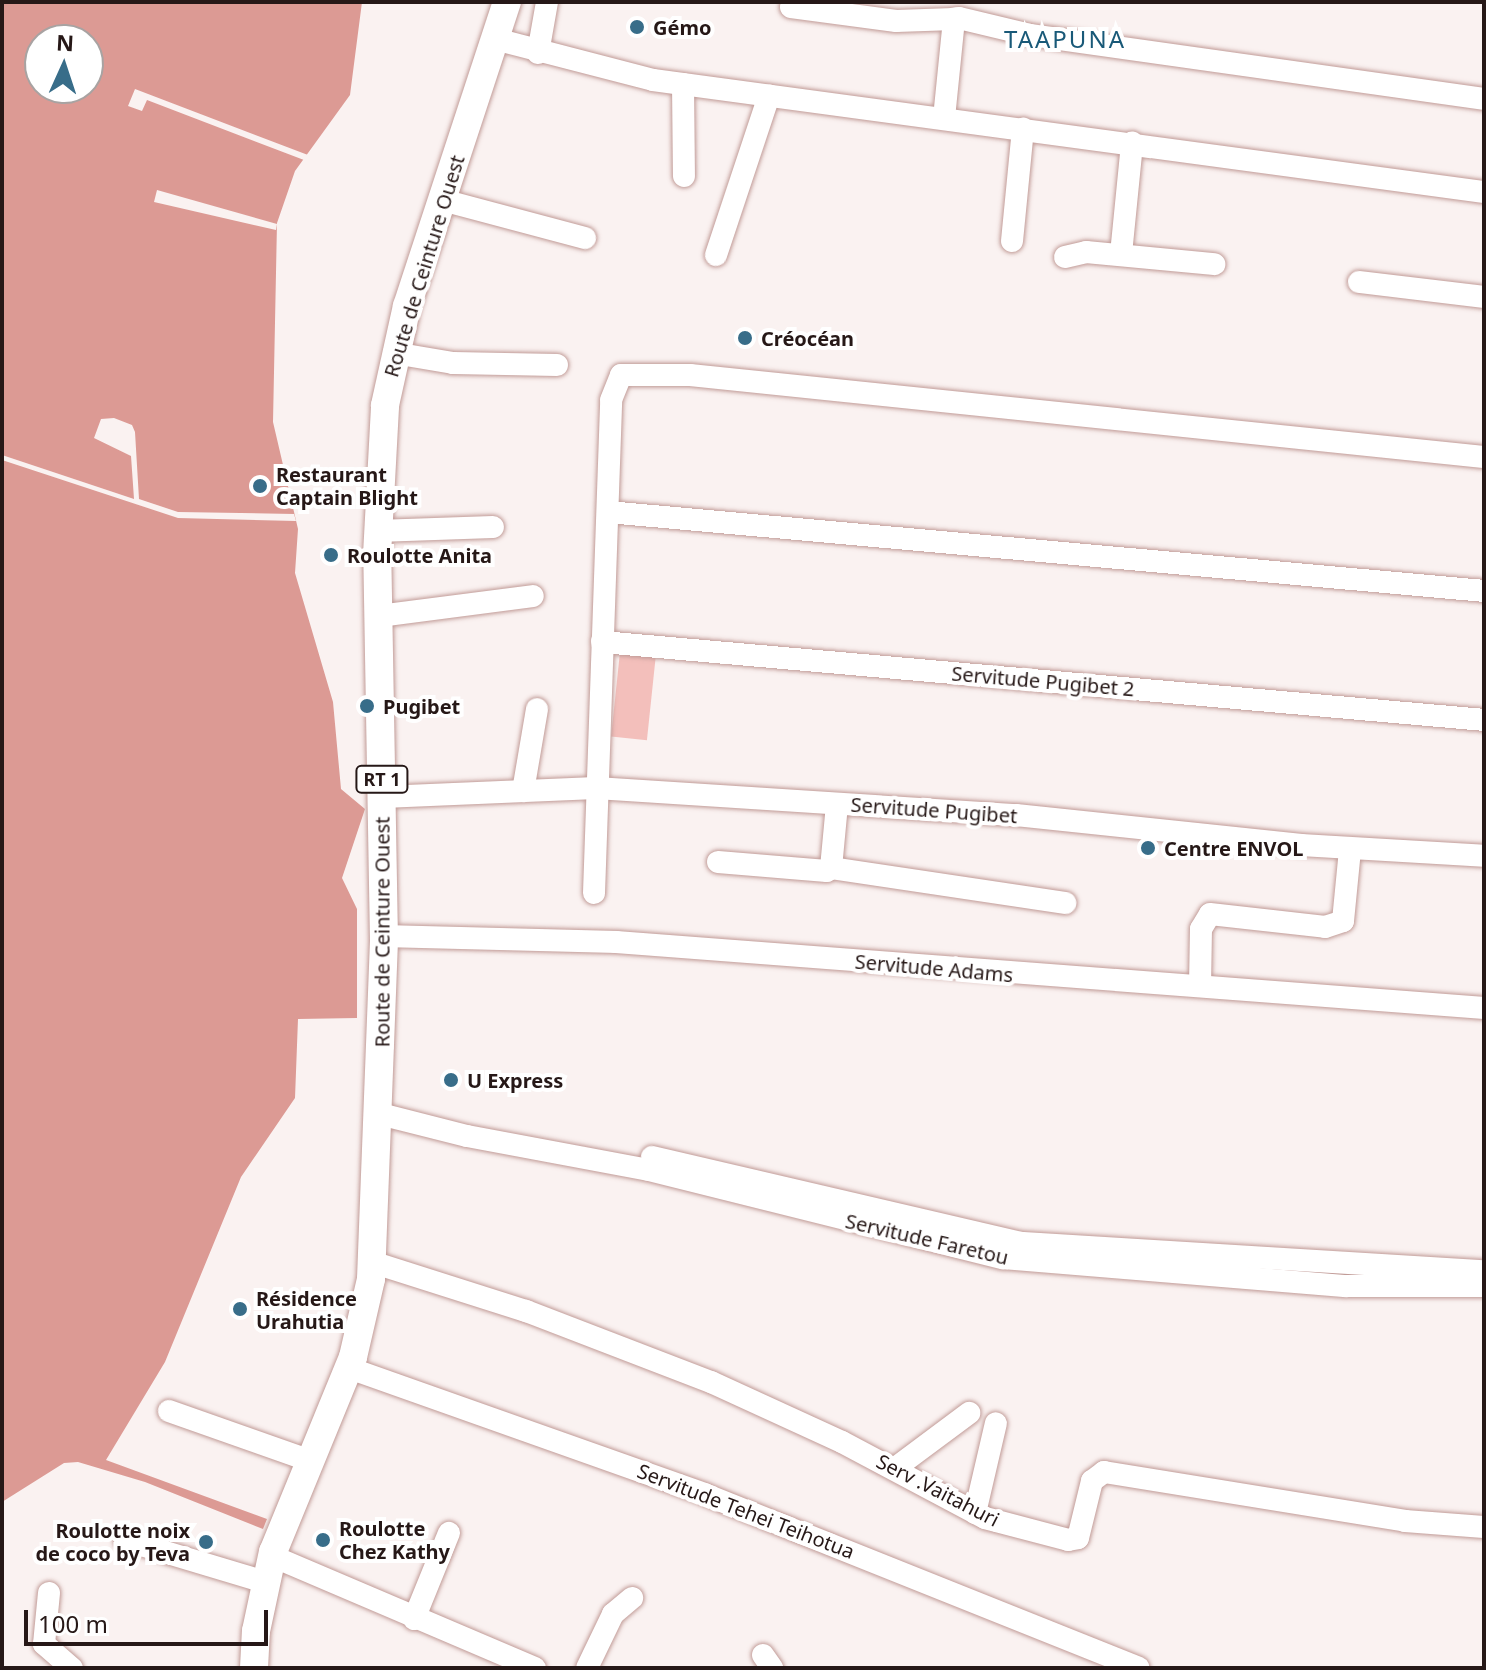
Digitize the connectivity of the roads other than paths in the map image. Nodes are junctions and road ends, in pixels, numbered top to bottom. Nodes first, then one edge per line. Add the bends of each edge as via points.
1 (507, 2) edge
2 (547, 2) edge
3 (791, 7) dead end
4 (954, 19) junction
5 (495, 39) junction
6 (538, 53) junction
7 (683, 84) junction
8 (769, 96) junction
9 (1484, 99) edge
10 (944, 118) junction
11 (1023, 129) junction
12 (1132, 143) junction
13 (684, 176) dead end
14 (1484, 192) edge
15 (442, 200) junction
16 (585, 238) dead end
17 (1012, 241) dead end
18 (1121, 254) junction
19 (716, 255) dead end
20 (1065, 257) dead end
21 (1214, 264) dead end
22 (1359, 282) dead end
23 (1484, 297) edge
24 (394, 353) junction
25 (557, 365) dead end
26 (1484, 457) edge
27 (608, 512) junction
28 (493, 527) dead end
29 (377, 531) junction
30 (1484, 591) edge
31 (533, 596) dead end
32 (379, 616) junction
33 (602, 642) junction
34 (537, 709) dead end
35 (1484, 720) edge
36 (596, 788) junction
37 (523, 791) junction
38 (383, 797) junction
39 (837, 804) junction
40 (1350, 849) junction
41 (1484, 856) edge
42 (718, 862) dead end
43 (831, 868) junction
44 (594, 893) dead end
45 (1065, 903) dead end
46 (384, 936) junction
47 (1200, 986) junction
48 (1484, 1008) edge
49 (380, 1109) junction
50 (372, 1262) junction
51 (1484, 1271) edge
52 (1484, 1286) edge
53 (349, 1368) junction
54 (169, 1411) dead end
55 (969, 1413) dead end
56 (996, 1423) dead end
57 (311, 1461) junction
58 (894, 1469) junction
59 (975, 1513) junction
60 (1484, 1527) edge
61 (449, 1533) dead end
62 (125, 1540) dead end
63 (268, 1569) junction
64 (49, 1593) dead end
65 (632, 1598) dead end
66 (414, 1619) junction
67 (72, 1668) edge
68 (254, 1668) edge
69 (535, 1668) edge
70 (587, 1668) edge
71 (1138, 1668) edge

1 - 5 main road, Route de Ceinture Ouest / RT 1
2 - 6 street
3 - 4 street via 896,21
4 - 9 street via 1030,35
4 - 10 street
5 - 6 street
5 - 15 main road, Route de Ceinture Ouest / RT 1
6 - 7 street
7 - 8 street
7 - 13 street
8 - 10 street
8 - 19 street
10 - 11 street
11 - 12 street
11 - 17 street
12 - 14 street
12 - 18 street
15 - 16 street
15 - 24 main road, Route de Ceinture Ouest / RT 1
18 - 20 street
18 - 21 street
22 - 23 street
24 - 25 street via 453,363
24 - 29 main road, Route de Ceinture Ouest / RT 1 via 381,437
26 - 27 street via 734,379 625,373 616,381 611,400
27 - 30 street
27 - 33 street
28 - 29 street
29 - 32 main road, Route de Ceinture Ouest / RT 1
31 - 32 street
32 - 38 main road, Route de Ceinture Ouest / RT 1
33 - 35 street, Servitude Pugibet 2
33 - 36 street
34 - 37 street
36 - 37 street, Servitude Pugibet
36 - 39 street, Servitude Pugibet
36 - 44 street
37 - 38 street, Servitude Pugibet
38 - 46 main road, Route de Ceinture Ouest / RT 1
39 - 40 street, Servitude Pugibet via 1016,815
39 - 43 street
40 - 41 street, Servitude Pugibet
40 - 47 street via 1343,921 1337,926 1210,914 1204,919
42 - 43 street
43 - 45 street
46 - 47 street, Servitude Adams via 616,942
46 - 49 main road, Route de Ceinture Ouest / RT 1
47 - 48 street, Servitude Adams
49 - 50 main road, Route de Ceinture Ouest / RT 1
49 - 51 street, Servitude Faretou via 665,1160 1011,1242
49 - 52 street, Servitude Faretou via 467,1136 637,1167 1003,1258 1347,1286
50 - 53 main road, Route de Ceinture Ouest / RT 1
50 - 58 street, Serv .Vaitahuri via 526,1311 711,1382
53 - 57 main road, Route de Ceinture Ouest / RT 1
53 - 71 street, Servitude Tehei Teihotua via 704,1494
54 - 57 street
55 - 58 street
56 - 59 street
57 - 63 main road, Route de Ceinture Ouest / RT 1
58 - 59 street, Serv .Vaitahuri
59 - 60 street, Serv .Vaitahuri via 1075,1539 1092,1481 1104,1472 1405,1521
61 - 66 street
62 - 63 street
63 - 66 street
63 - 68 main road, Route de Ceinture Ouest / RT 1
64 - 67 street via 44,1644
65 - 70 street via 613,1614
66 - 69 street

